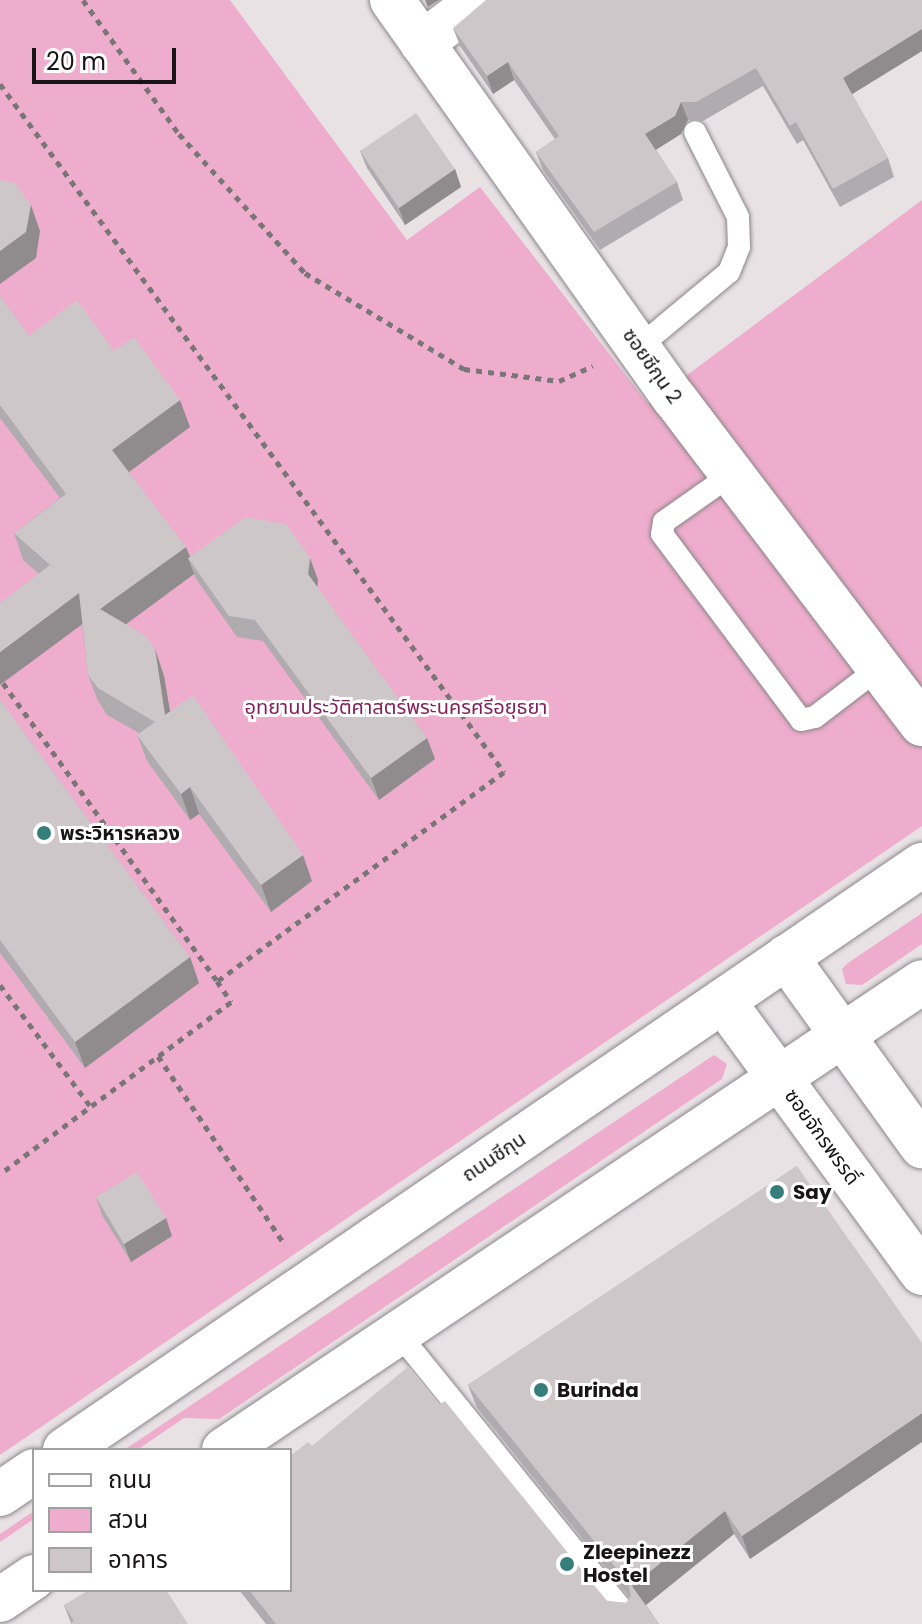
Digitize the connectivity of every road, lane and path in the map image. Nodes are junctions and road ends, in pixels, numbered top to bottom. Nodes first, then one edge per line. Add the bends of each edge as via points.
1 (83, 0) edge
2 (392, 0) edge
3 (479, 0) edge
4 (422, 43) junction
5 (0, 84) edge
6 (695, 132) dead end
7 (639, 347) junction
8 (732, 474) junction
9 (879, 668) junction
10 (3, 683) edge
11 (922, 724) edge
12 (922, 865) edge
13 (786, 957) junction
14 (217, 981) junction
15 (922, 982) edge
16 (0, 985) edge
17 (723, 1001) junction
18 (840, 1037) junction
19 (158, 1056) junction
20 (778, 1078) junction
21 (91, 1107) junction
22 (922, 1146) edge
23 (0, 1174) edge
24 (922, 1273) edge
25 (309, 1284) junction
26 (398, 1333) junction
27 (68, 1448) edge
28 (227, 1448) edge
29 (32, 1472) edge
30 (0, 1494) edge
31 (32, 1578) edge
32 (0, 1600) edge
33 (626, 1615) edge

1 - 7 path via 179,134 305,273 464,369 559,381
2 - 4 main road, ซอยชีกุน 2
3 - 4 main road
4 - 7 main road, ซอยชีกุน 2
5 - 14 path via 504,772
6 - 7 lane via 738,217 739,247 729,272
7 - 8 main road, ซอยชีกุน 2
8 - 9 main road, ซอยชีกุน 2
8 - 9 lane via 664,522 662,534 801,720 815,717
9 - 11 main road, ซอยชีกุน 2
10 - 14 path
12 - 13 main road, ถนนชีกุน
13 - 17 main road, ถนนชีกุน
13 - 18 main road
14 - 19 path via 231,1002
15 - 18 main road
16 - 21 path
17 - 20 main road, ซอยจักรพรรดิ์
17 - 25 main road, ถนนชีกุน
18 - 20 main road
18 - 22 main road
19 - 21 path
19 - 25 path
20 - 24 main road, ซอยจักรพรรดิ์
20 - 26 main road
21 - 23 path
25 - 27 main road, ถนนชีกุน
26 - 28 main road
26 - 33 lane
29 - 30 main road
31 - 32 main road

